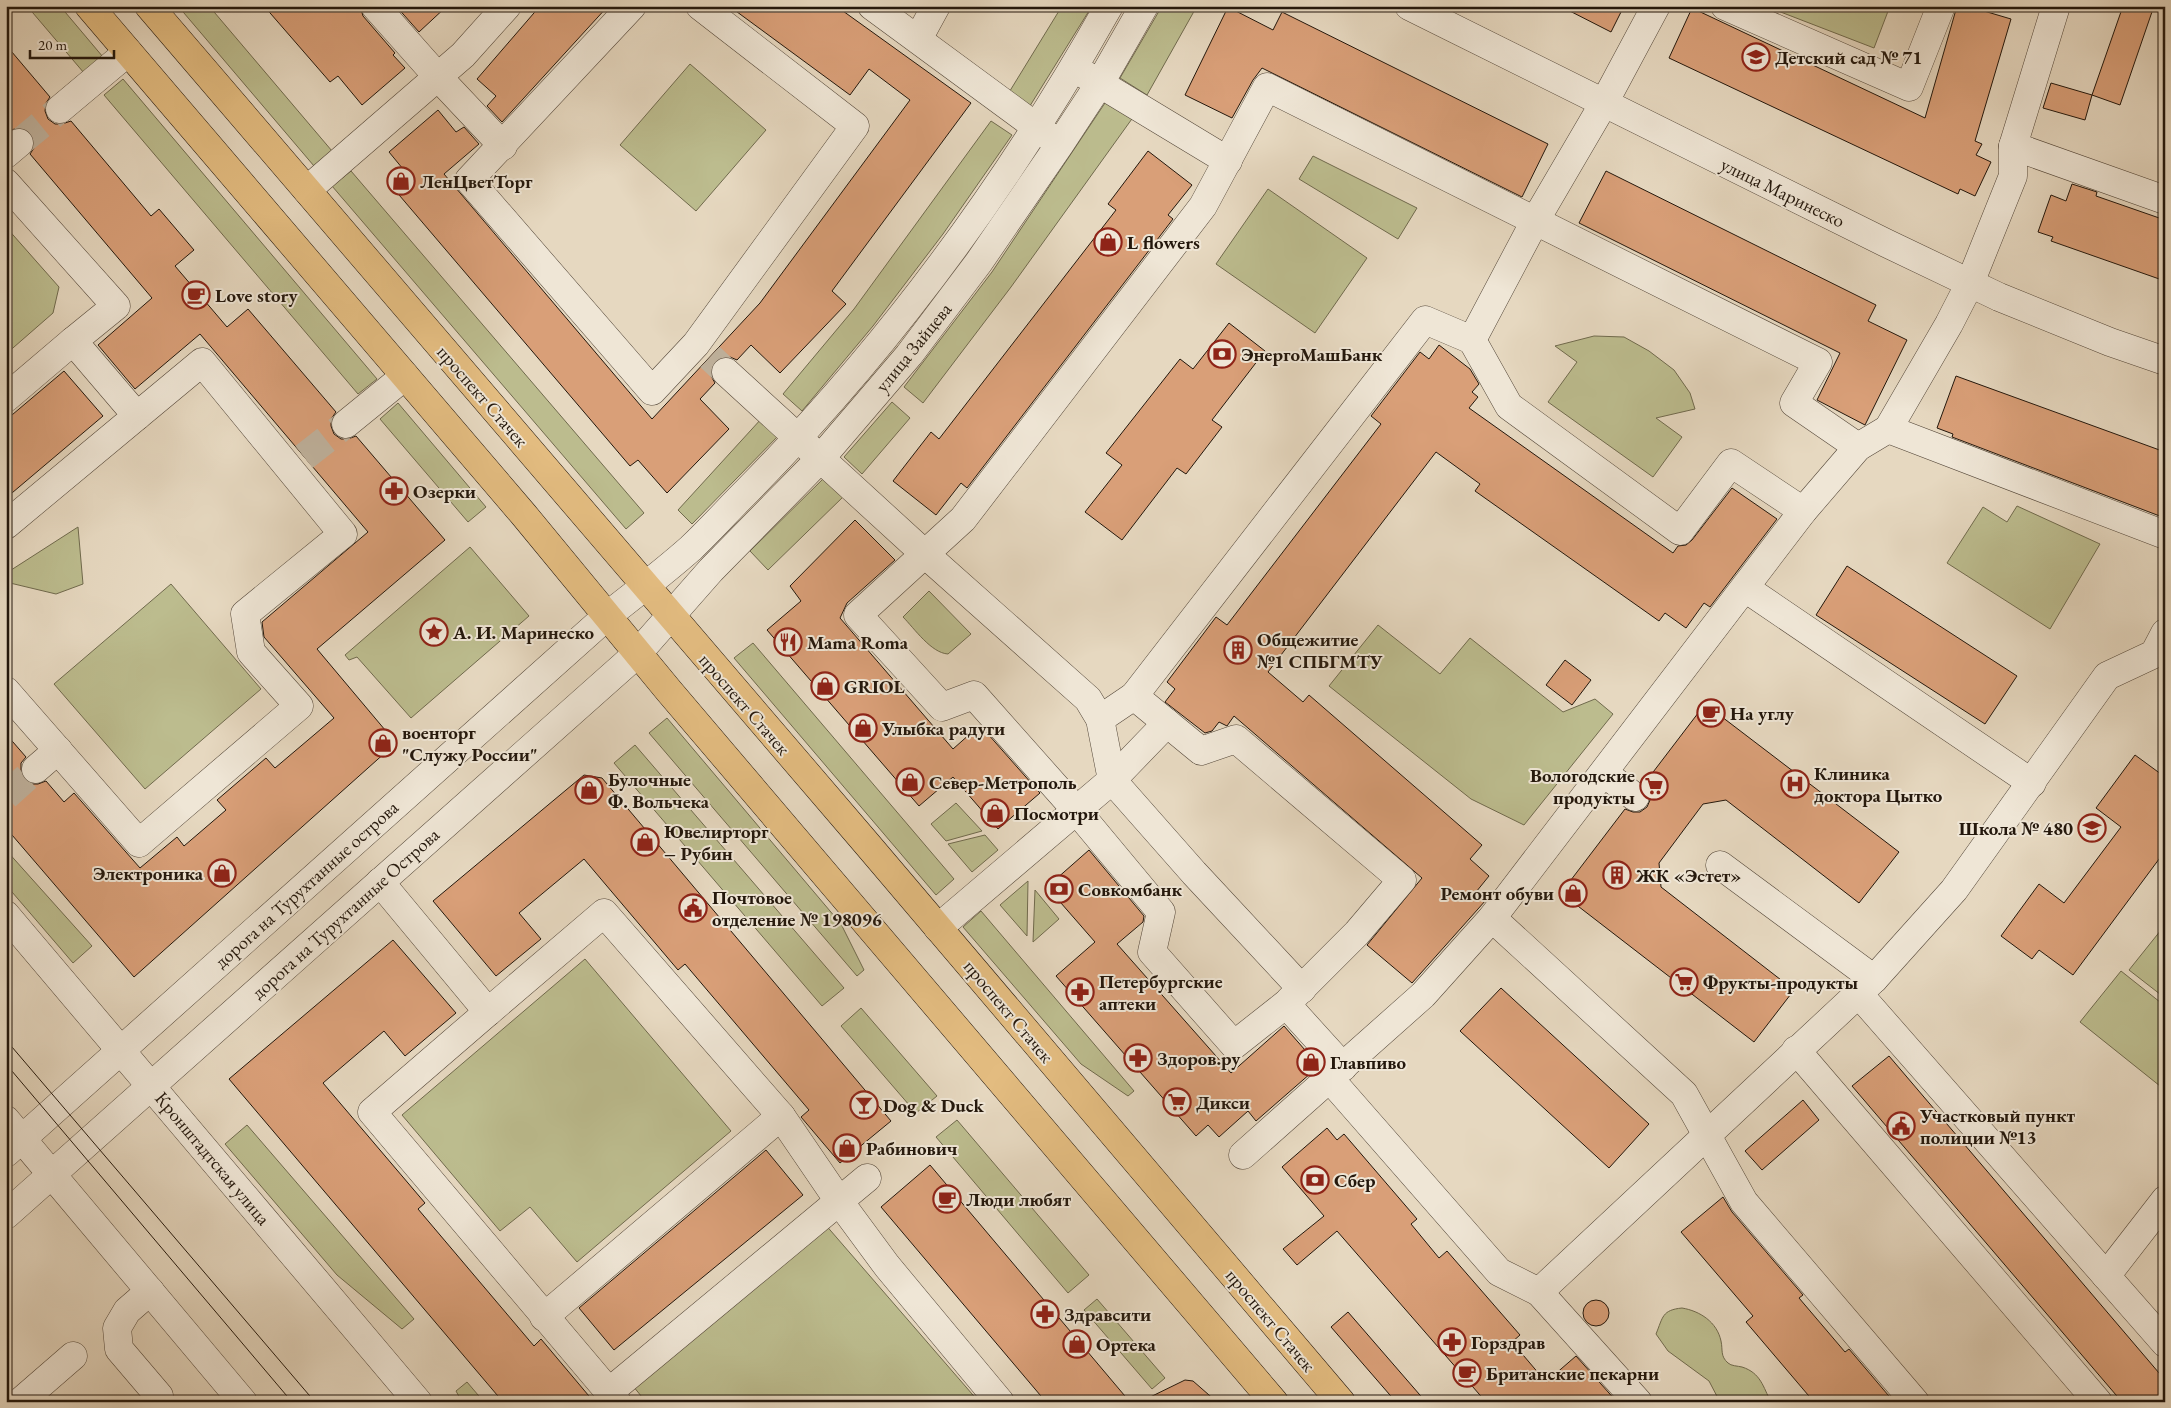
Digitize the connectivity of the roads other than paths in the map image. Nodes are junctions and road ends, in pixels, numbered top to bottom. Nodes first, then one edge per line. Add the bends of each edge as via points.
1 (89, 6) edge
2 (149, 6) edge
3 (375, 6) edge
4 (507, 6) edge
5 (632, 6) edge
6 (700, 6) edge
7 (872, 6) edge
8 (936, 6) edge
9 (1109, 6) edge
10 (1144, 6) edge
11 (1408, 6) edge
12 (1656, 6) edge
13 (1725, 6) edge
14 (1941, 6) edge
15 (2056, 6) edge
16 (918, 39) junction
17 (128, 52) junction
18 (1074, 68) junction
19 (438, 78) junction
20 (1100, 83) junction
21 (1604, 103) junction
22 (60, 109) tunnel mouth
23 (1036, 128) junction
24 (1060, 144) junction
25 (502, 146) junction
26 (2013, 146) junction
27 (1228, 161) junction
28 (6, 183) edge
29 (307, 190) junction
30 (2165, 200) edge
31 (1535, 221) junction
32 (1970, 283) junction
33 (1472, 340) junction
34 (73, 341) junction
35 (710, 358) junction
36 (2165, 361) edge
37 (406, 376) junction
38 (6, 398) edge
39 (137, 416) junction
40 (346, 424) tunnel mouth
41 (1888, 429) junction
42 (798, 439) junction
43 (1858, 447) junction
44 (820, 459) junction
45 (1803, 512) junction
46 (6, 525) edge
47 (2165, 535) edge
48 (926, 555) junction
49 (645, 586) junction
50 (1745, 588) junction
51 (607, 616) junction
52 (670, 616) junction
53 (2161, 649) edge
54 (638, 653) junction
55 (6, 691) edge
56 (1134, 696) junction
57 (1100, 719) junction
58 (1167, 723) junction
59 (58, 750) junction
60 (36, 769) tunnel mouth
61 (1604, 773) junction
62 (1112, 780) junction
63 (2032, 783) junction
64 (1635, 797) dead end
65 (1077, 811) junction
66 (1720, 865) dead end
67 (380, 882) junction
68 (6, 915) edge
69 (1492, 918) junction
70 (938, 928) junction
71 (1865, 985) junction
72 (1294, 996) junction
73 (488, 1012) junction
74 (122, 1050) junction
75 (1796, 1050) junction
76 (1336, 1073) junction
77 (152, 1085) junction
78 (781, 1116) junction
79 (1706, 1136) junction
80 (12, 1137) edge
81 (1244, 1155) dead end
82 (52, 1174) junction
83 (867, 1178) dead end
84 (2165, 1200) edge
85 (839, 1201) junction
86 (6, 1215) edge
87 (2106, 1276) junction
88 (150, 1291) junction
89 (1539, 1292) junction
90 (544, 1317) junction
91 (2165, 1343) edge
92 (73, 1356) dead end
93 (158, 1396) dead end
94 (613, 1397) edge
95 (20, 1402) edge
96 (243, 1402) edge
97 (418, 1402) edge
98 (1000, 1402) edge
99 (1274, 1402) edge
100 (1341, 1402) edge
101 (1638, 1402) edge
102 (1916, 1402) edge
103 (2098, 1402) edge

1 - 17 main road
2 - 29 main road, проспект Стачек
3 - 19 street
4 - 19 street
5 - 25 street
6 - 35 street via 854,126
7 - 16 street
8 - 16 street
9 - 18 street, улица Зайцева
10 - 20 street, улица Зайцева
11 - 21 street, улица Маринеско
12 - 21 street
13 - 14 street via 1909,87
15 - 26 street
16 - 23 street
17 - 22 street
17 - 37 main road
18 - 20 street
18 - 23 street, улица Зайцева
19 - 25 street
19 - 29 street
20 - 24 street, улица Зайцева
20 - 27 street
21 - 31 street
21 - 32 street, улица Маринеско
23 - 24 street
23 - 42 street, улица Зайцева via 886,337
24 - 44 street, улица Зайцева via 980,262 909,355
25 - 35 street via 469,180 652,391
26 - 30 street
26 - 32 street via 2013,176
27 - 31 street via 1267,86
27 - 48 street via 1203,206 963,519
28 - 34 street via 116,306
29 - 49 main road, проспект Стачек
31 - 33 street
31 - 43 street via 1818,362 1794,403
32 - 36 street, улица Маринеско via 2110,342
32 - 41 street
33 - 45 street via 1510,406 1680,531 1732,463
33 - 56 street via 1425,320
34 - 38 street
34 - 39 street
35 - 42 street
37 - 40 street
37 - 51 main road
39 - 46 street
39 - 59 street via 202,362 297,463 343,534 245,614 251,652 299,706 139,843
41 - 43 street
41 - 47 street
42 - 44 street
42 - 49 street, улица Зайцева via 690,548
43 - 45 street
44 - 48 street
44 - 52 street, улица Зайцева
45 - 50 street
48 - 57 street via 1088,699
48 - 65 street via 858,615 942,708 974,695
49 - 51 street, улица Зайцева
49 - 52 main road, проспект Стачек
50 - 61 street
50 - 63 street
51 - 54 main road
51 - 74 street, дорога на Турухтанные острова
52 - 54 street, улица Зайцева
52 - 70 main road, проспект Стачек
53 - 63 street via 2107,676
54 - 67 street, дорога на Турухтанные Острова
54 - 99 main road
55 - 59 street
56 - 57 street
56 - 58 street
57 - 62 street
58 - 62 street
58 - 72 street via 1201,751 1236,740 1402,880 1357,933
59 - 60 street
61 - 64 street
61 - 69 street
62 - 65 street
62 - 72 street via 1194,873
63 - 71 street via 1954,890
65 - 70 street
65 - 72 street via 1161,912 1152,952 1234,1045
66 - 71 street
67 - 73 street
67 - 77 street, дорога на Турухтанные Острова
68 - 74 street, Кронштадтская улица
69 - 76 street via 1423,994
69 - 79 street via 1684,1094
70 - 100 main road, проспект Стачек
71 - 75 street
71 - 87 street
72 - 76 street
73 - 78 street via 604,913
73 - 90 street via 372,1112
74 - 77 street, Кронштадтская улица
74 - 80 street, дорога на Турухтанные острова
75 - 79 street
75 - 103 street
76 - 81 street
76 - 89 street via 1499,1272
77 - 82 street, дорога на Турухтанные Острова
77 - 97 street, Кронштадтская улица
78 - 85 street
78 - 90 street
79 - 89 street
79 - 102 street via 1744,1202
80 - 82 street
82 - 86 street
82 - 88 street
83 - 85 street
84 - 87 street
85 - 94 street
85 - 98 street via 887,1266
87 - 91 street
88 - 93 street via 127,1311 117,1328 120,1349
88 - 96 street
89 - 101 street
90 - 94 street
92 - 95 street

